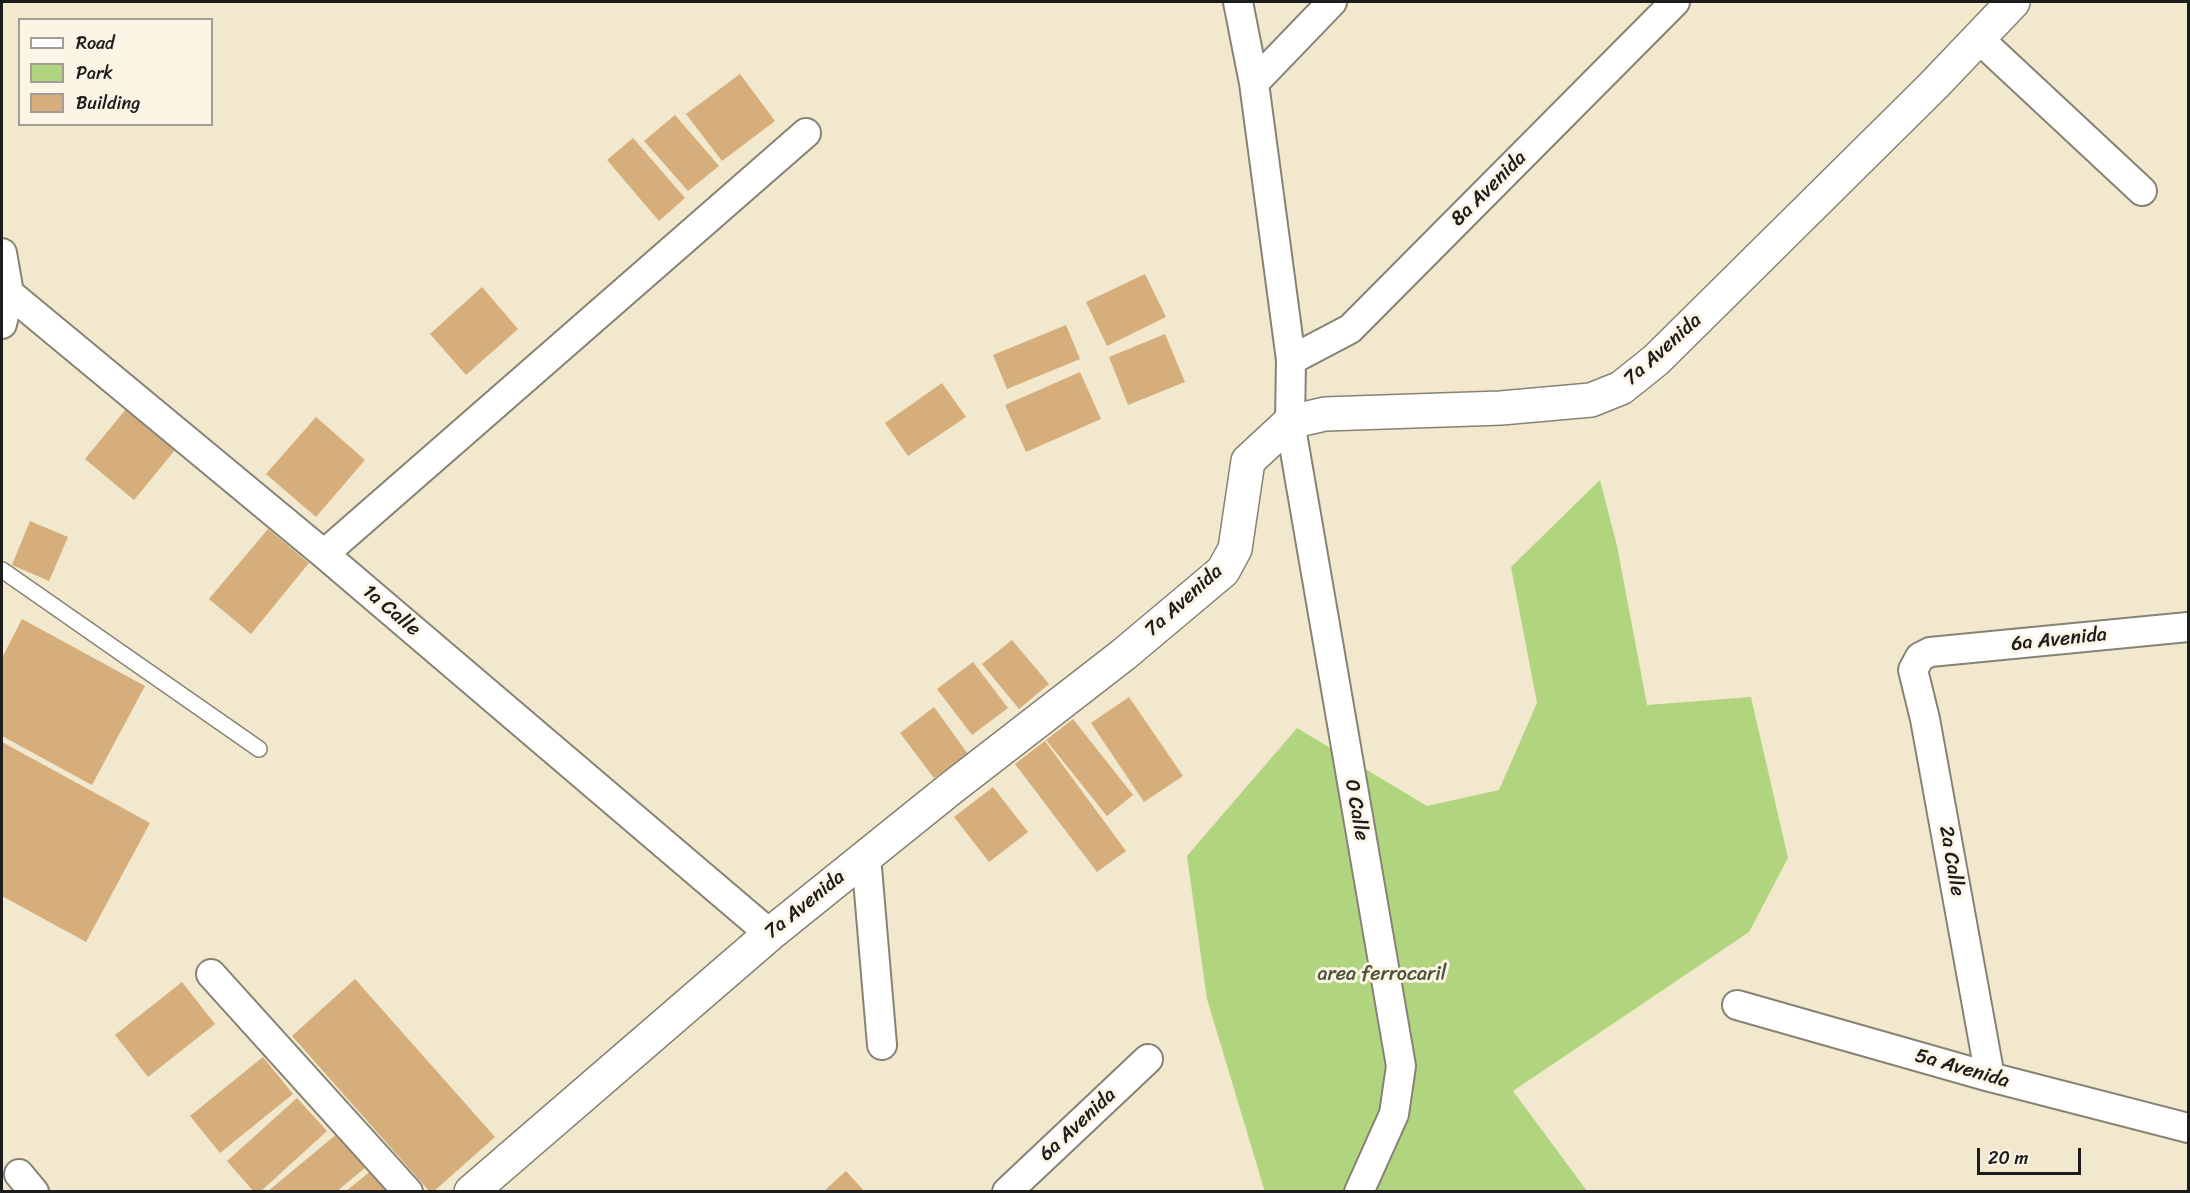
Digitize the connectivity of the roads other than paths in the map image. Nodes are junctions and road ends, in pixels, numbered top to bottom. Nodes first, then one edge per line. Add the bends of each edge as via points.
1 (1238, 2) edge
2 (1332, 2) edge
3 (1676, 2) edge
4 (2013, 2) edge
5 (1978, 38) junction
6 (1254, 83) junction
7 (806, 133) dead end
8 (2142, 191) dead end
9 (2, 253) edge
10 (9, 293) junction
11 (2, 324) edge
12 (1291, 360) junction
13 (1290, 422) junction
14 (324, 554) junction
15 (2, 570) edge
16 (2188, 627) edge
17 (1930, 652) joint
18 (259, 749) dead end
19 (866, 856) junction
20 (770, 933) junction
21 (211, 974) dead end
22 (1737, 1005) dead end
23 (882, 1045) dead end
24 (1148, 1059) dead end
25 (1990, 1077) junction
26 (2188, 1128) edge
27 (408, 1191) edge
28 (471, 1191) edge
29 (1007, 1191) edge
30 (1359, 1191) edge

1 - 6 street, 0 Calle
2 - 6 street
3 - 12 street, 8a Avenida via 1350,329
4 - 5 street, 7a Avenida
5 - 8 street
5 - 13 street, 7a Avenida via 1926,94 1622,388 1591,400 1325,414
6 - 12 street, 0 Calle
7 - 14 street
9 - 10 street
10 - 11 street
10 - 14 street, 1a Calle
12 - 13 street, 0 Calle
13 - 19 street, 7a Avenida via 1248,461 1235,549 1222,571 1123,655
13 - 30 street, 0 Calle via 1401,1066 1394,1114
14 - 20 street, 1a Calle
15 - 18 lane
16 - 17 street, 6a Avenida
17 - 25 street, 2a Calle via 1920,657 1913,670
19 - 20 street, 7a Avenida
19 - 23 street
20 - 28 street, 7a Avenida
21 - 27 street
22 - 25 street, 5a Avenida
24 - 29 street, 6a Avenida
25 - 26 street, 5a Avenida

